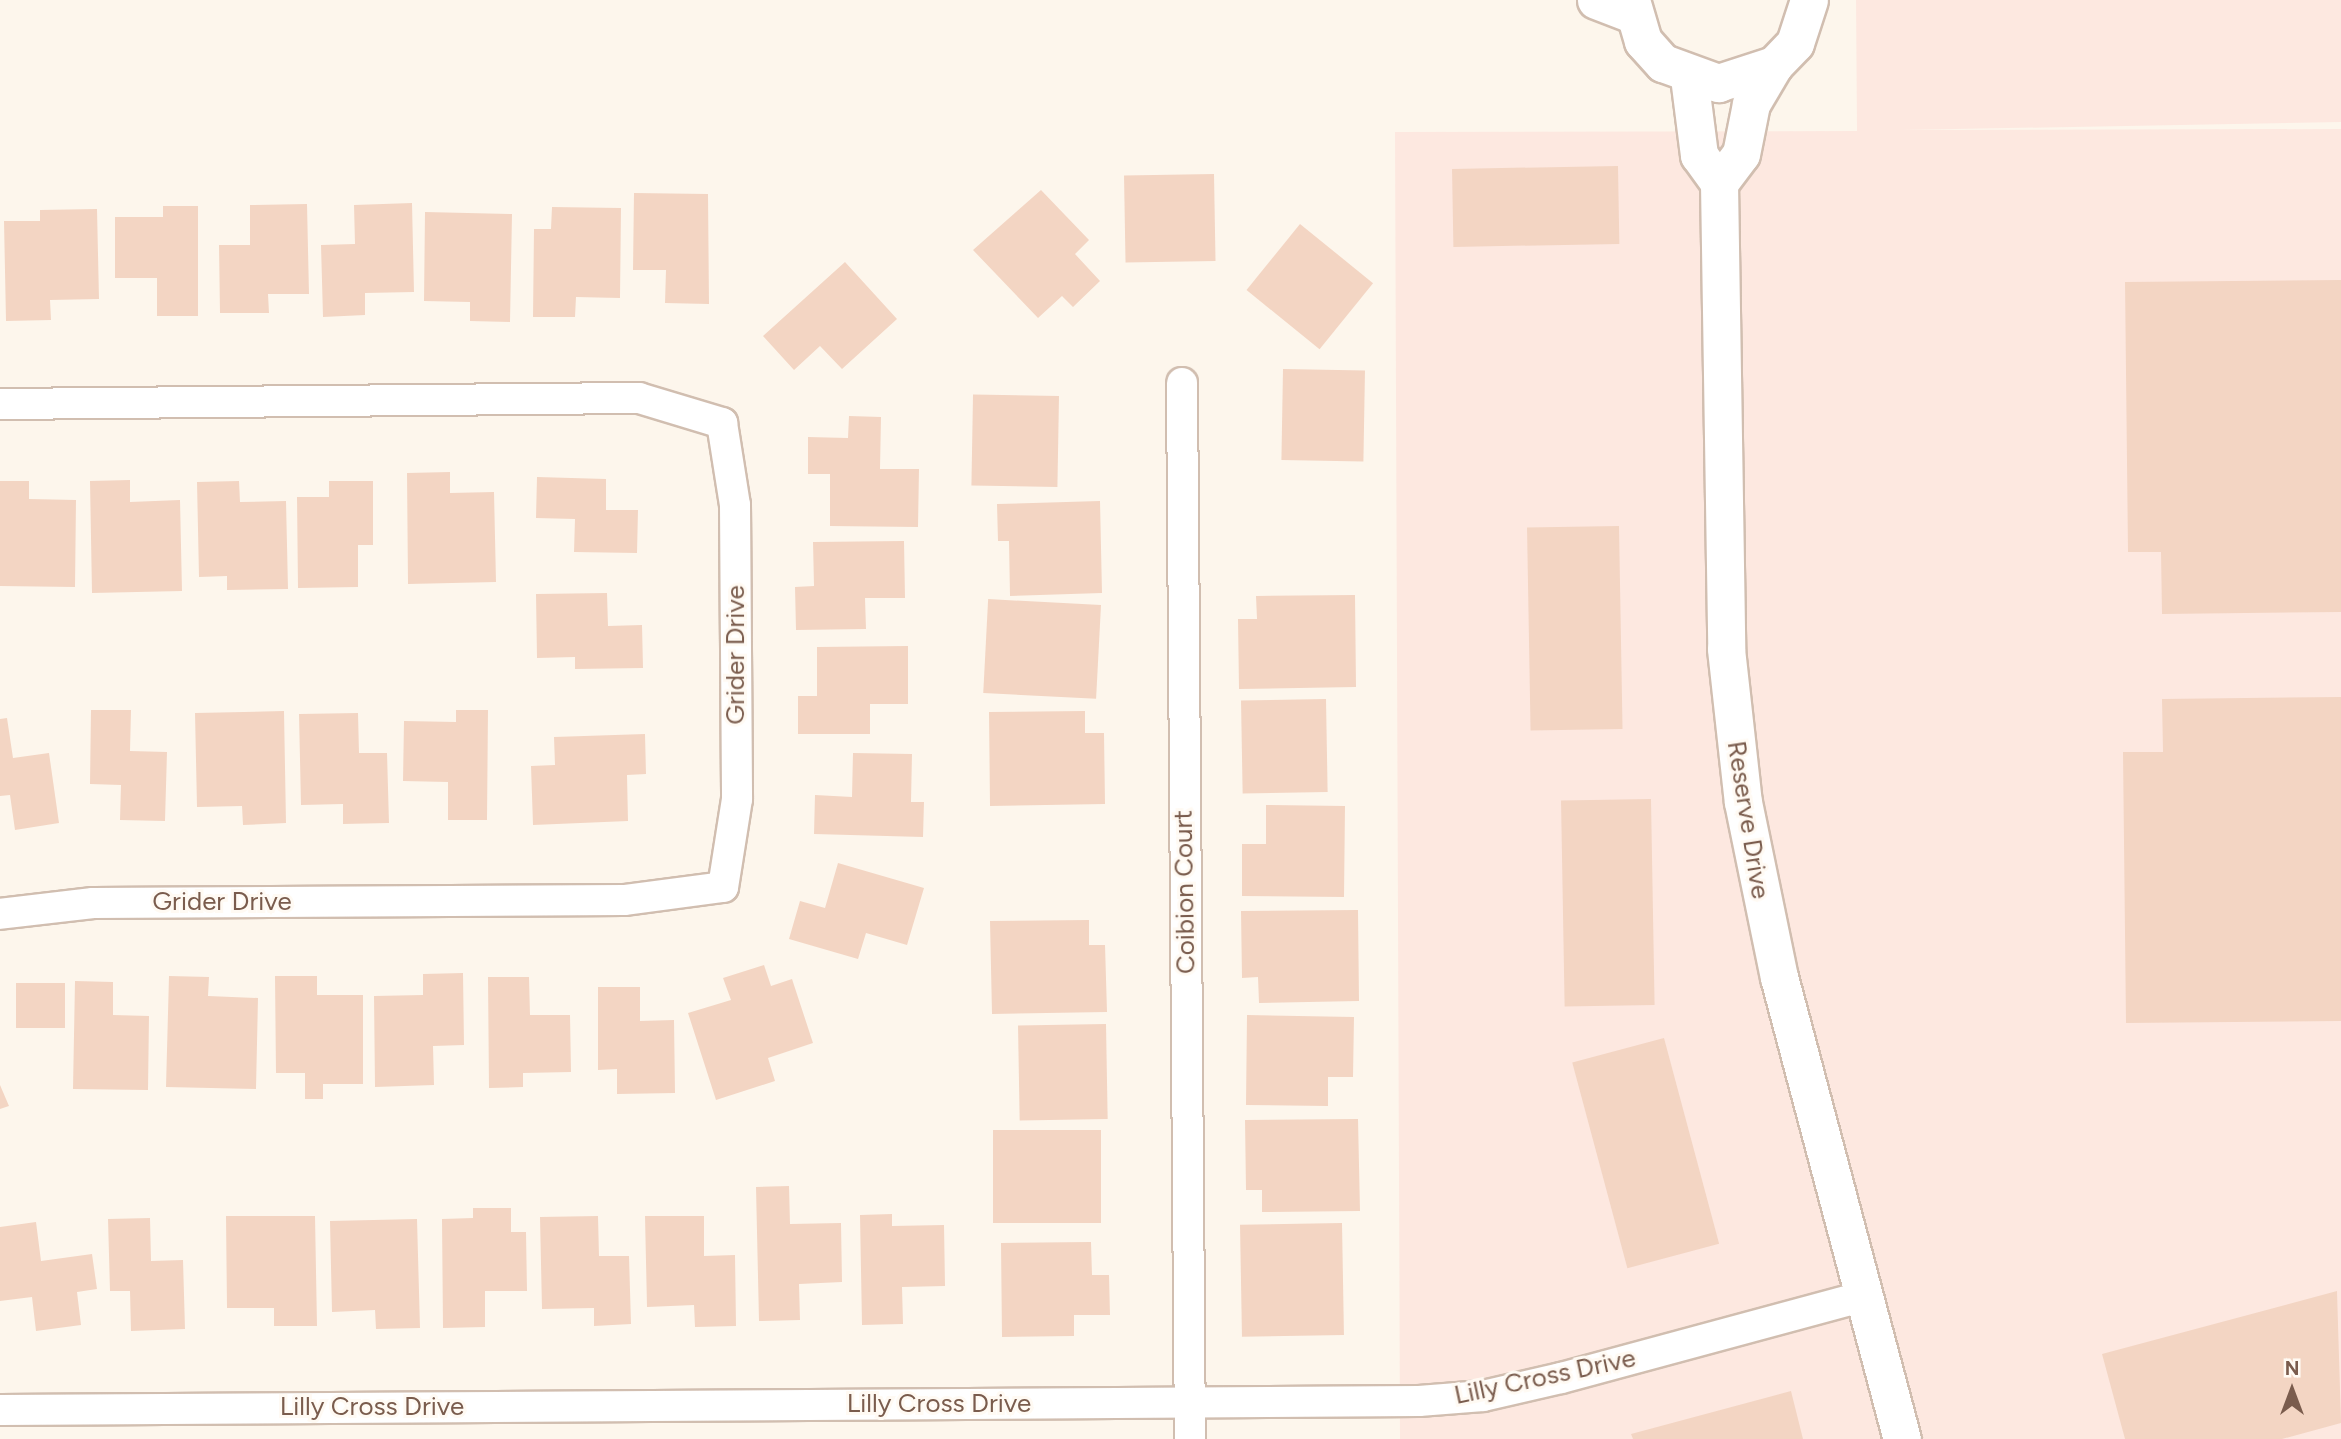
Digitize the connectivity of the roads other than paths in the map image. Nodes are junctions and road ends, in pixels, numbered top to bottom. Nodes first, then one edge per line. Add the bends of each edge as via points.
1 (1597, 0) edge
2 (1809, 0) edge
3 (1631, 7) edge
4 (1774, 65) junction
5 (1689, 78) junction
6 (1719, 183) junction
7 (1182, 383) dead end
8 (0, 404) edge
9 (0, 914) edge
10 (1865, 1296) junction
11 (1190, 1402) junction
12 (0, 1410) edge
13 (1190, 1439) edge
14 (1902, 1439) edge

1 - 3 street
2 - 4 street via 1795,43
3 - 5 street via 1643,41 1663,64
4 - 5 street via 1718,83
4 - 6 street via 1751,104 1741,154
5 - 6 street via 1699,155
6 - 10 street, Reserve Drive via 1726,649 1739,776 1776,965
7 - 11 street, Coibion Court
8 - 9 street, Grider Drive via 639,398 722,423 735,505 737,785 723,887 624,900 93,903
10 - 11 street, Lilly Cross Drive via 1483,1396
10 - 14 street, Reserve Drive
11 - 12 street, Lilly Cross Drive
11 - 13 street, Coibion Court

